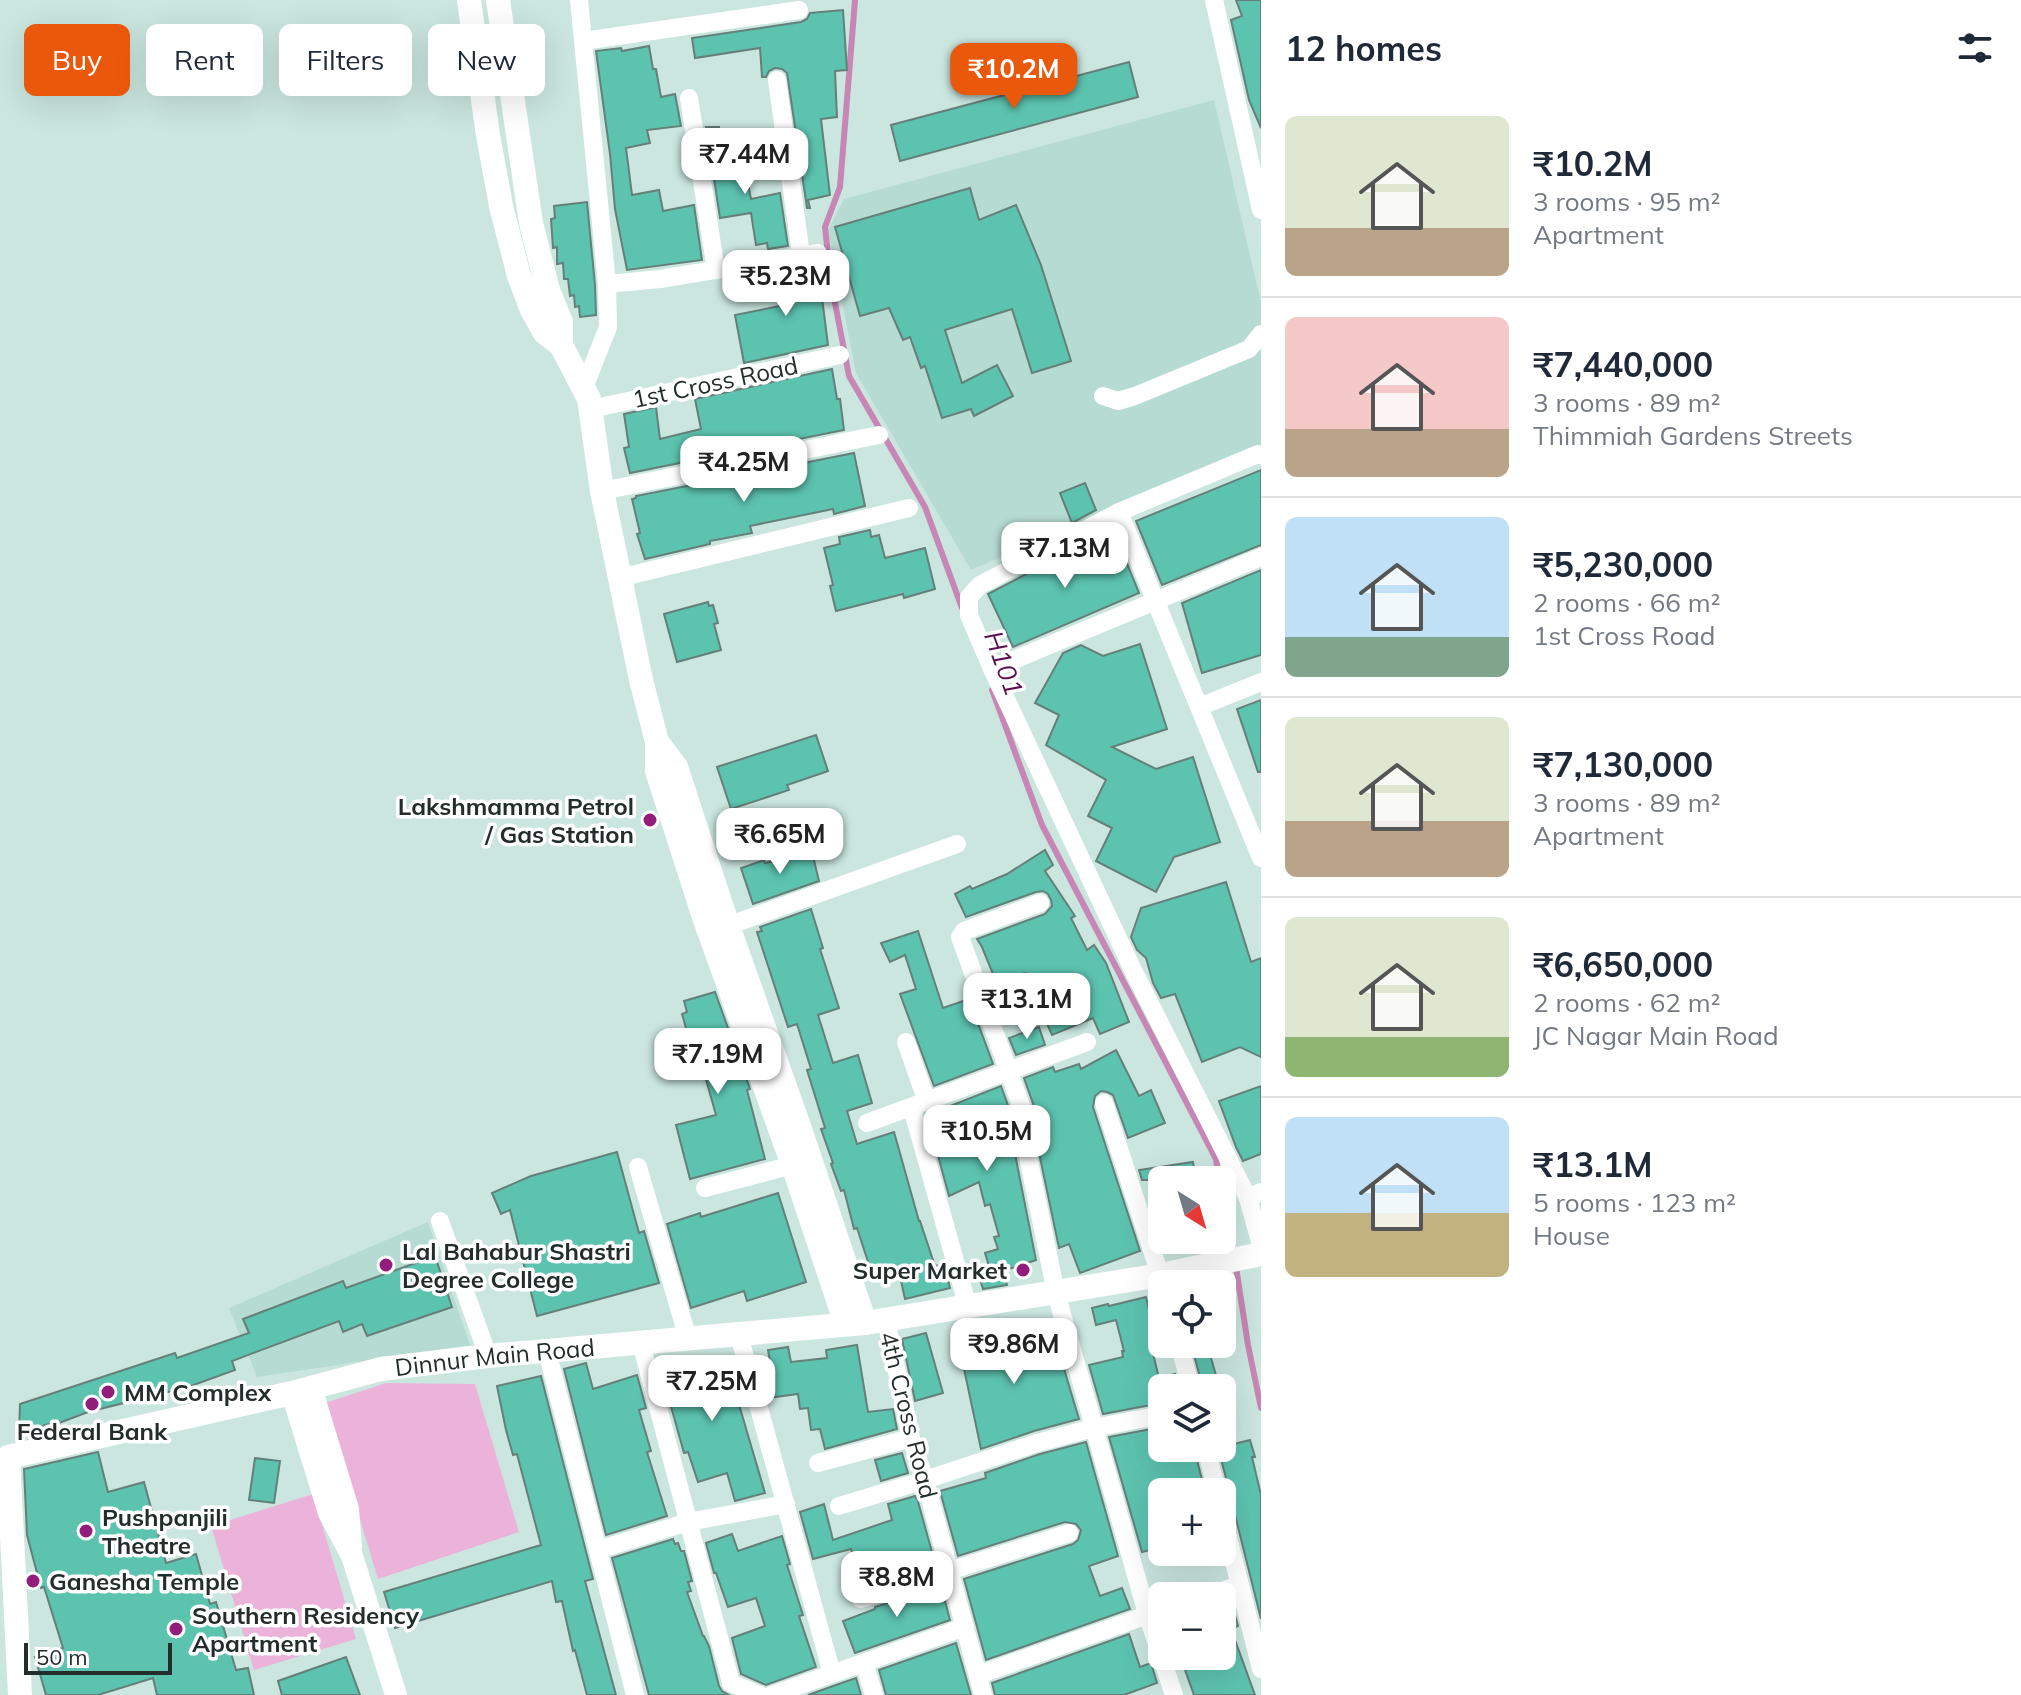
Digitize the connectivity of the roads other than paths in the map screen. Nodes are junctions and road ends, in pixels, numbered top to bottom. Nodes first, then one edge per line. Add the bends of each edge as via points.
1 (469, 0) edge
2 (498, 0) edge
3 (579, 0) edge
4 (1214, 0) edge
5 (799, 10) dead end
6 (583, 41) junction
7 (777, 80) dead end
8 (689, 98) dead end
9 (1261, 210) edge
10 (716, 270) junction
11 (607, 284) junction
12 (1261, 334) edge
13 (561, 345) junction
14 (840, 355) dead end
15 (1103, 396) dead end
16 (587, 399) junction
17 (879, 435) dead end
18 (1261, 455) edge
19 (602, 491) junction
20 (909, 508) dead end
21 (1119, 512) junction
22 (1261, 557) edge
23 (619, 578) junction
24 (1155, 600) junction
25 (992, 669) junction
26 (1261, 682) edge
27 (1199, 707) junction
28 (957, 844) dead end
29 (1261, 858) edge
30 (1040, 903) dead end
31 (719, 929) junction
32 (906, 1042) dead end
33 (1087, 1042) dead end
34 (1009, 1071) junction
35 (771, 1075) junction
36 (1104, 1103) dead end
37 (920, 1105) junction
38 (867, 1123) dead end
39 (793, 1165) junction
40 (638, 1167) dead end
41 (705, 1188) dead end
42 (1254, 1195) edge
43 (440, 1221) dead end
44 (1261, 1245) edge
45 (1261, 1254) edge
46 (1159, 1270) edge
47 (1186, 1270) edge
48 (1148, 1282) edge
49 (1056, 1293) junction
50 (968, 1307) junction
51 (866, 1322) junction
52 (739, 1335) junction
53 (688, 1339) junction
54 (641, 1343) junction
55 (547, 1351) junction
56 (488, 1356) junction
57 (302, 1390) junction
58 (1148, 1418) edge
59 (1093, 1428) junction
60 (911, 1438) junction
61 (4, 1459) edge
62 (818, 1463) dead end
63 (925, 1480) junction
64 (786, 1504) junction
65 (839, 1506) dead end
66 (688, 1522) junction
67 (1069, 1533) dead end
68 (598, 1550) junction
69 (1235, 1566) edge
70 (950, 1572) junction
71 (1240, 1585) junction
72 (1236, 1586) edge
73 (1148, 1591) edge
74 (861, 1599) dead end
75 (1148, 1614) edge
76 (965, 1627) junction
77 (864, 1663) junction
78 (1261, 1669) edge
79 (1168, 1670) edge
80 (832, 1674) junction
81 (978, 1675) junction
82 (20, 1695) edge
83 (396, 1695) edge
84 (635, 1695) edge
85 (760, 1695) edge
86 (772, 1695) edge
87 (874, 1695) edge
88 (983, 1695) edge
89 (1174, 1695) edge

1 - 13 main road via 498,191 519,276 545,333
2 - 13 main road via 531,223 561,322
3 - 6 street
4 - 9 street
5 - 6 street
6 - 11 street
7 - 10 street via 810,254
8 - 10 street
10 - 11 street
11 - 16 street via 608,327
12 - 15 street via 1249,349 1135,396 1118,401
13 - 16 main road
14 - 16 street, 1st Cross Road
16 - 19 main road
17 - 19 street
18 - 21 street
19 - 23 main road
20 - 23 street
21 - 24 street
21 - 25 street via 980,585 969,597 969,615
22 - 24 street
23 - 31 main road via 657,742 657,771
24 - 25 street
24 - 27 street
25 - 42 street via 1133,970
26 - 27 street
27 - 29 street
28 - 31 street
30 - 34 street via 960,937
31 - 35 main road
32 - 37 street
33 - 34 street
34 - 37 street
34 - 49 street via 1031,1133 1026,1147
35 - 39 main road
35 - 51 main road
36 - 46 street
37 - 38 street
37 - 50 street
39 - 41 street
39 - 51 main road
40 - 53 street
42 - 44 street
43 - 56 street
45 - 47 main road, Dinnur Main Road
48 - 49 main road, Dinnur Main Road
49 - 50 main road, Dinnur Main Road
49 - 59 street
50 - 51 main road, Dinnur Main Road
51 - 52 main road, Dinnur Main Road
51 - 60 street, 4th Cross Road
52 - 53 main road, Dinnur Main Road
52 - 64 street
53 - 54 main road, Dinnur Main Road
54 - 55 main road, Dinnur Main Road
54 - 66 street
55 - 56 main road, Dinnur Main Road
55 - 68 street
56 - 57 main road, Dinnur Main Road via 381,1369
57 - 61 main road, Dinnur Main Road
57 - 83 street via 348,1509 352,1556
58 - 59 street
59 - 63 street
59 - 73 street
60 - 62 street
60 - 63 street, 4th Cross Road
61 - 82 main road
63 - 65 street
63 - 70 street, 4th Cross Road
64 - 66 street
64 - 80 street
66 - 68 street
66 - 85 street via 731,1683
67 - 70 street
68 - 84 street
69 - 71 street
70 - 74 street
70 - 76 street, 4th Cross Road
71 - 72 street
71 - 78 street
75 - 81 street
76 - 77 street
76 - 81 street, 4th Cross Road
77 - 80 street
77 - 87 street
79 - 89 street
80 - 86 street
81 - 88 street, 4th Cross Road

